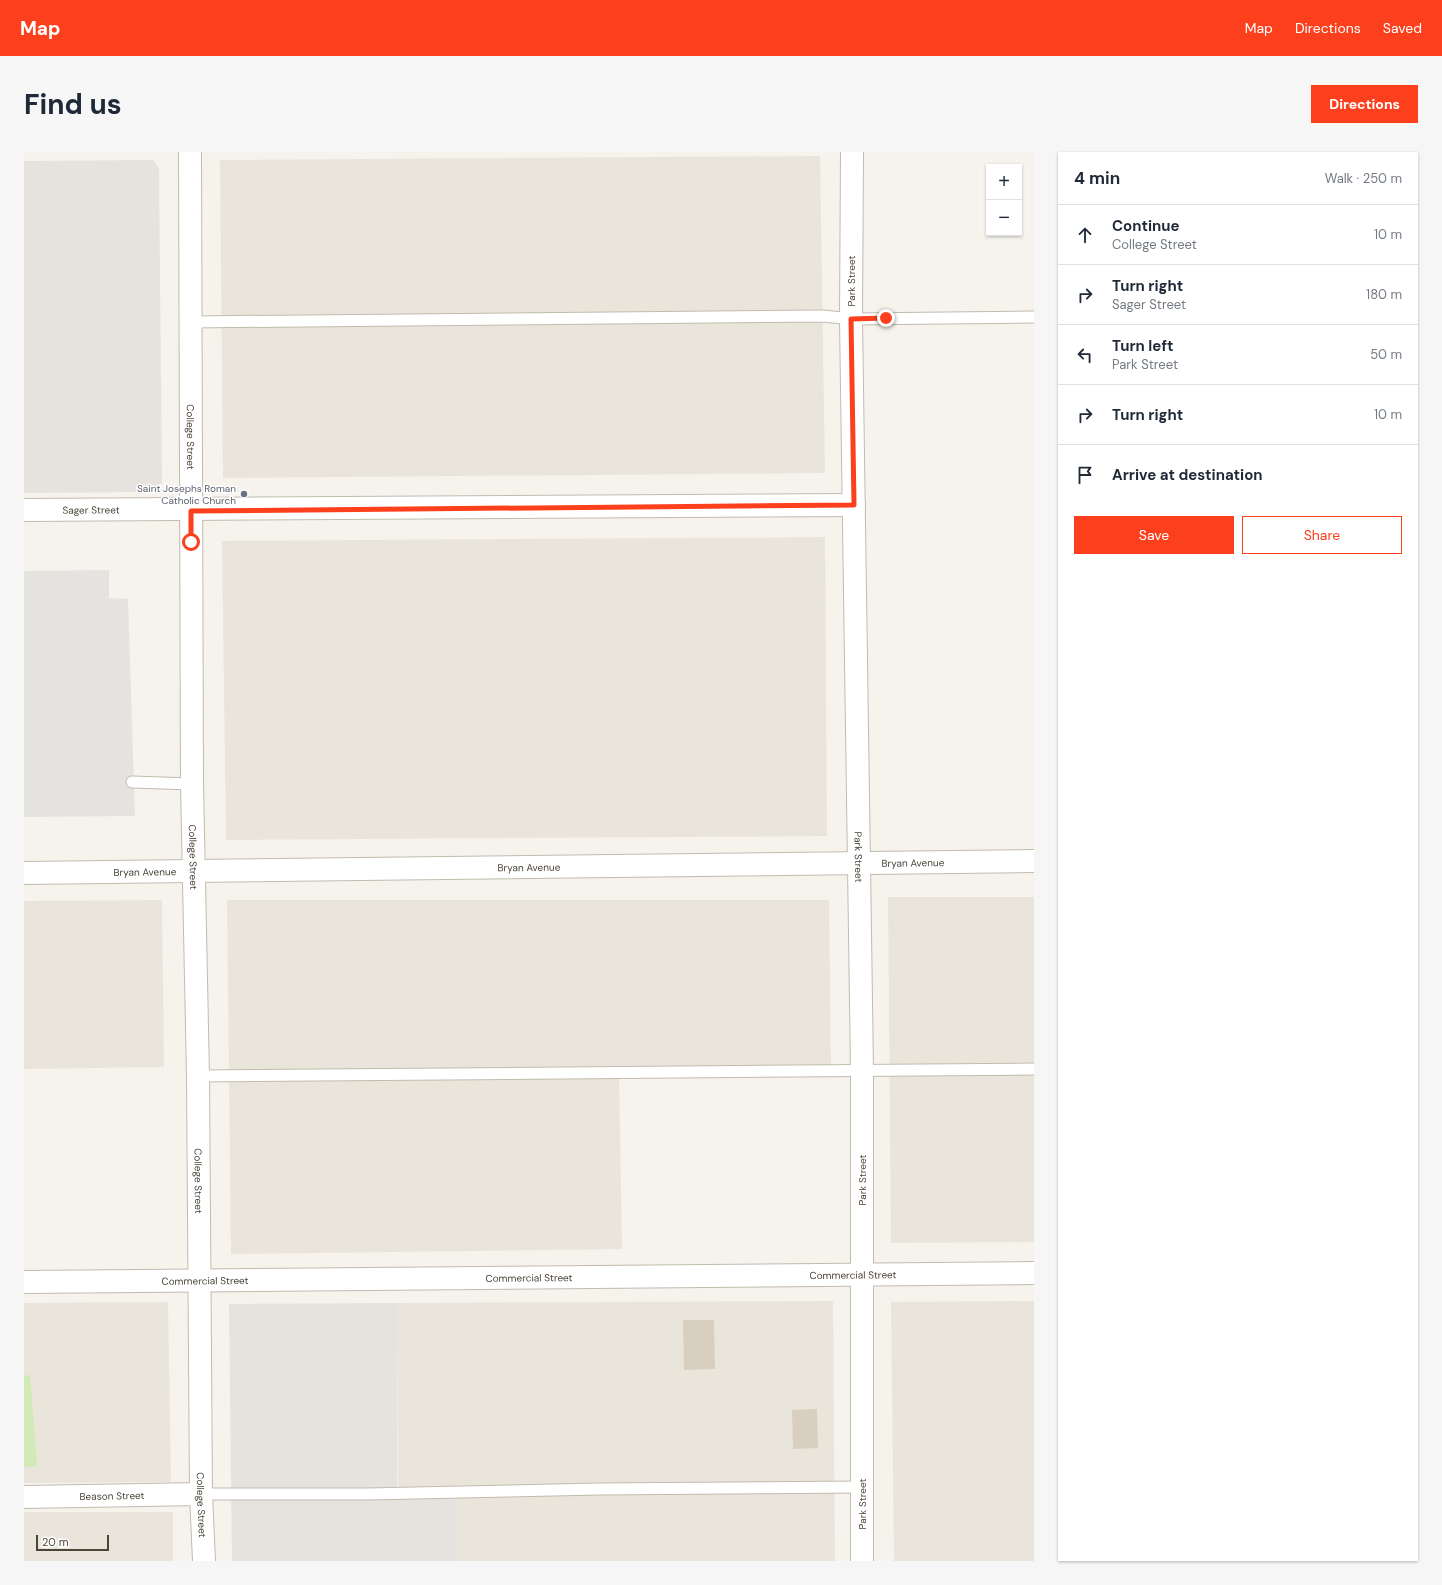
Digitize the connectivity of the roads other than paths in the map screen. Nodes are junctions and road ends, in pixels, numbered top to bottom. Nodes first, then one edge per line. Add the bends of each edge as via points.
1 (190, 152) edge
2 (852, 152) edge
3 (1034, 317) edge
4 (851, 319) junction
5 (190, 322) junction
6 (854, 505) junction
7 (24, 510) edge
8 (191, 511) junction
9 (132, 782) dead end
10 (192, 784) junction
11 (1034, 861) edge
12 (860, 863) junction
13 (194, 871) junction
14 (24, 873) edge
15 (1034, 1069) edge
16 (862, 1070) junction
17 (198, 1076) junction
18 (1034, 1273) edge
19 (862, 1274) junction
20 (198, 1280) junction
21 (24, 1282) edge
22 (862, 1487) junction
23 (201, 1494) junction
24 (24, 1497) edge
25 (204, 1561) edge
26 (862, 1561) edge

1 - 5 street, College Street
2 - 4 street, Park Street
3 - 4 lane
4 - 5 lane via 822,316
4 - 6 street, Park Street
5 - 8 street, College Street
6 - 8 street, Sager Street
6 - 12 street, Park Street
7 - 8 street, Sager Street
8 - 10 street, College Street
9 - 10 lane
10 - 13 street, College Street
11 - 12 street, Bryan Avenue
12 - 13 street, Bryan Avenue
12 - 16 street, Park Street
13 - 14 street, Bryan Avenue
13 - 17 street, College Street
15 - 16 lane
16 - 17 lane
16 - 19 street, Park Street
17 - 20 street, College Street
18 - 19 street, Commercial Street
19 - 20 street, Commercial Street
19 - 22 street, Park Street
20 - 21 street, Commercial Street
20 - 23 street, College Street
22 - 23 lane
22 - 26 street, Park Street
23 - 24 street, Beason Street
23 - 25 street, College Street

